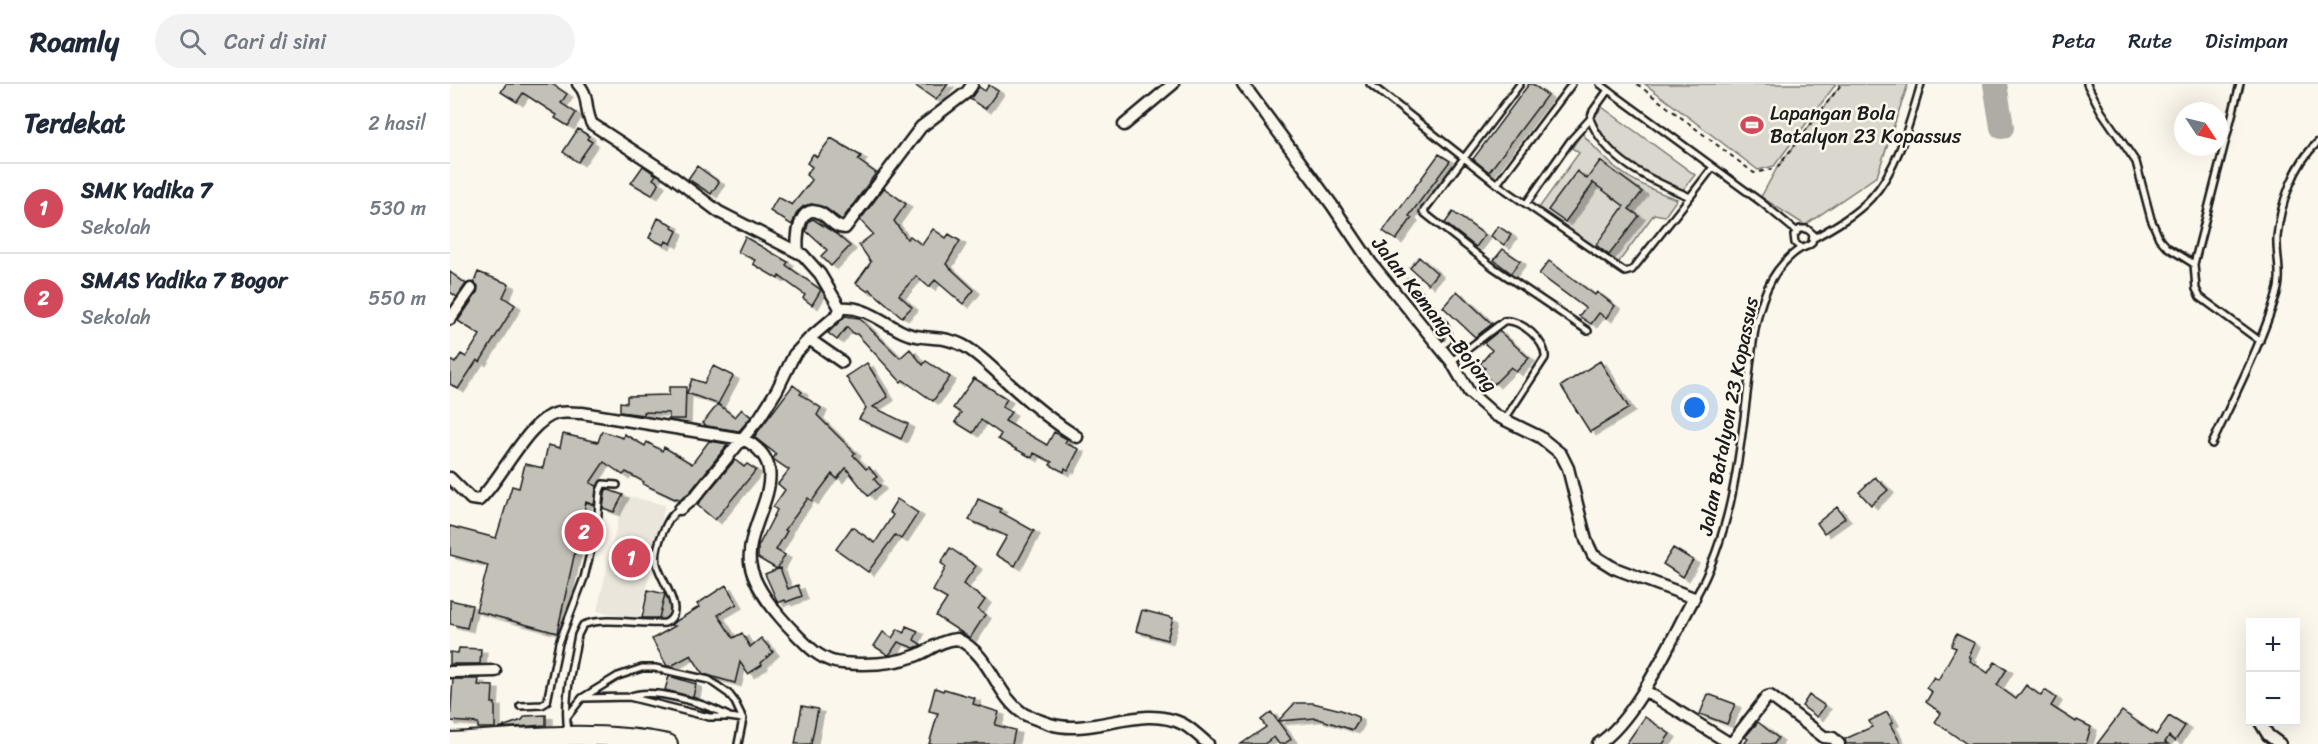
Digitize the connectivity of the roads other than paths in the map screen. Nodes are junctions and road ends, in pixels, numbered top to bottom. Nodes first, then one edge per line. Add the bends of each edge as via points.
1 (578, 84) edge
2 (1173, 84) edge
3 (1243, 84) edge
4 (1370, 84) edge
5 (1520, 84) edge
6 (1572, 84) edge
7 (1600, 84) edge
8 (1921, 84) edge
9 (2087, 84) edge
10 (2240, 84) edge
11 (972, 85) edge
12 (1608, 90) junction
13 (1590, 119) junction
14 (1124, 126) dead end
15 (2318, 142) edge
16 (1464, 157) junction
17 (1713, 167) junction
18 (1497, 184) junction
19 (1690, 197) junction
20 (1526, 204) junction
21 (1796, 231) junction
22 (1814, 238) junction
23 (1802, 248) junction
24 (798, 252) junction
25 (2194, 264) junction
26 (1409, 283) dead end
27 (471, 289) dead end
28 (840, 308) junction
29 (450, 319) edge
30 (1588, 331) dead end
31 (808, 339) junction
32 (2260, 341) junction
33 (1440, 347) junction
34 (1451, 361) junction
35 (842, 362) dead end
36 (1504, 421) junction
37 (1077, 437) dead end
38 (743, 439) junction
39 (2212, 444) dead end
40 (450, 478) edge
41 (617, 485) dead end
42 (680, 509) joint
43 (1694, 598) junction
44 (495, 671) dead end
45 (450, 672) edge
46 (1644, 690) junction
47 (629, 697) junction
48 (582, 698) junction
49 (520, 706) dead end
50 (729, 717) junction
51 (566, 718) junction
52 (743, 719) junction
53 (2262, 726) edge
54 (570, 740) edge
55 (450, 742) edge
56 (668, 744) edge
57 (738, 744) edge
58 (1208, 744) edge
59 (1598, 744) edge
60 (1839, 744) edge
61 (2280, 744) edge

1 - 24 street via 586,95 594,125 719,212
2 - 14 street
3 - 33 street, Jalan Kemang–Bojong via 1371,262
4 - 16 lane
5 - 16 lane
6 - 18 lane
7 - 12 lane
8 - 22 lane via 1898,149 1879,188 1849,217
9 - 25 lane via 2136,162 2159,238
10 - 25 lane
11 - 24 street via 921,127 845,228 838,228 814,211 803,218 796,238
12 - 13 lane
12 - 17 lane
13 - 19 lane via 1622,161
13 - 20 lane
15 - 32 lane via 2303,159 2286,198 2277,238 2279,286
16 - 18 lane
16 - 30 lane via 1423,212 1493,267
17 - 19 lane
17 - 21 lane
18 - 20 lane
19 - 20 lane via 1629,272 1620,270
21 - 22 lane via 1807,229
21 - 23 lane via 1794,239
22 - 23 lane
23 - 43 lane, Jalan Batalyon 23 Kopassus via 1776,273 1762,303 1752,345 1729,512 1714,559
24 - 28 street via 816,268
25 - 32 lane via 2200,297
26 - 33 lane via 1447,328 1448,341
27 - 29 street
28 - 31 street
28 - 37 street via 874,314 909,335 937,337 965,347 1040,412
31 - 35 street
31 - 38 street via 794,355 771,400
32 - 39 lane
33 - 34 street, Jalan Kemang–Bojong
34 - 36 street, Jalan Kemang–Bojong via 1469,392
34 - 36 lane via 1504,321 1516,322 1539,341 1545,358
36 - 43 street, Jalan Kemang–Bojong via 1540,437 1561,454 1586,540 1598,560
38 - 40 street via 582,413 557,413 523,442 479,500 471,499
38 - 42 street via 695,497
38 - 58 street via 760,449 769,466 762,514 750,551 752,570 776,613 819,656 841,663 893,661 957,639 980,654 1023,713 1038,720 1079,727 1143,717 1162,719 1182,724
41 - 49 lane via 603,484 600,491 597,525 584,578 559,643 547,702
42 - 51 lane via 669,520 657,554 657,564 671,596 672,617 665,623 583,625 578,635
43 - 46 street
44 - 45 street
46 - 59 street via 1612,733
46 - 60 street via 1729,743 1770,696
47 - 48 lane
47 - 50 lane via 709,717
47 - 50 lane via 650,692 712,708
48 - 51 lane
48 - 52 lane via 627,672 656,668 709,680 735,702
50 - 52 lane
51 - 54 lane
52 - 57 lane
53 - 61 street
54 - 55 highway
54 - 56 highway via 617,737

